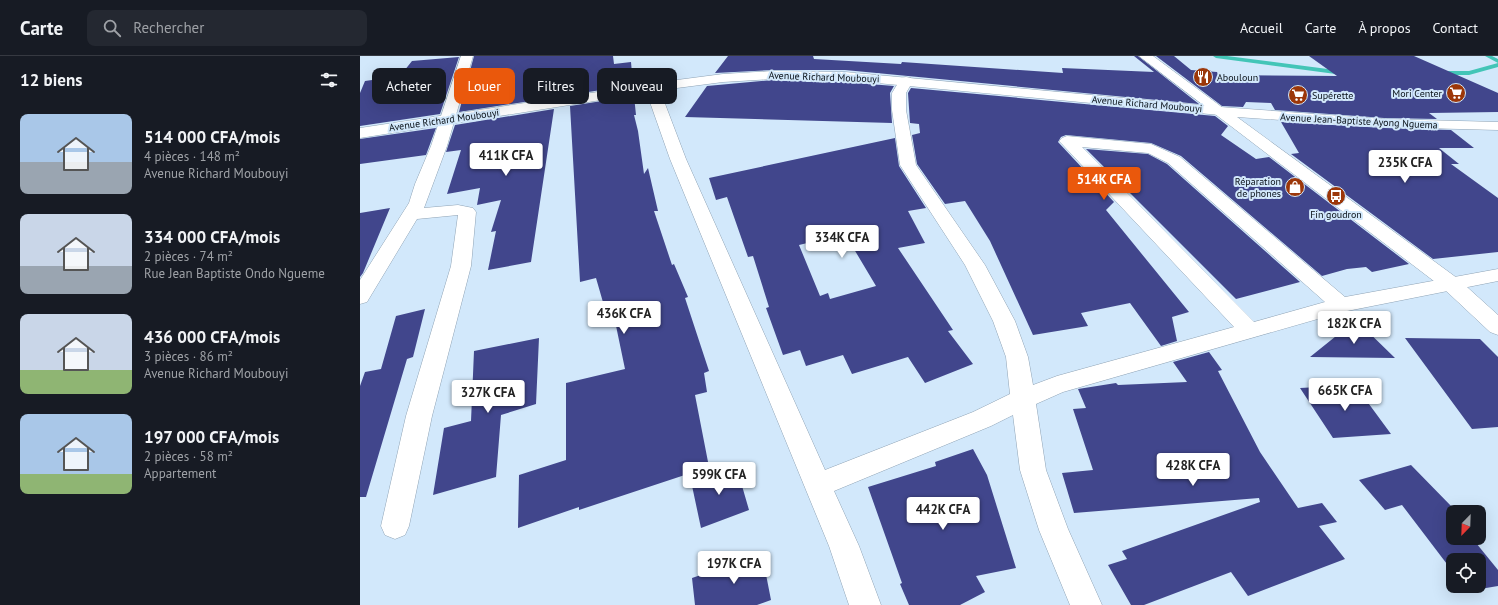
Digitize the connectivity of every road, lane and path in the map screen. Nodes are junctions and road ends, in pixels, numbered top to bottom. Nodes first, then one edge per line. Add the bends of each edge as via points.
1 (467, 56) edge
2 (1145, 56) edge
3 (906, 81) junction
4 (677, 84) edge
5 (597, 97) edge
6 (658, 104) edge
7 (1220, 111) junction
8 (447, 120) junction
9 (1498, 126) edge
10 (360, 133) edge
11 (412, 214) junction
12 (1498, 275) edge
13 (1450, 283) junction
14 (360, 296) edge
15 (1341, 305) junction
16 (1498, 327) edge
17 (1250, 331) junction
18 (1022, 399) junction
19 (817, 485) junction
20 (395, 526) dead end
21 (864, 605) edge
22 (1086, 605) edge

1 - 8 street
2 - 7 street
3 - 4 street, Avenue Richard Moubouyi via 845,76 773,75
3 - 7 street, Avenue Richard Moubouyi
3 - 18 street via 899,94 899,110 908,165 975,265 1004,321 1016,357
5 - 8 street, Avenue Richard Moubouyi
6 - 19 street via 678,159
7 - 9 street, Avenue Jean-Baptiste Ayong Nguema via 1384,123
7 - 13 street
8 - 10 street, Avenue Richard Moubouyi
8 - 11 street
11 - 14 street
11 - 20 street via 458,210 467,212 461,266 419,416
12 - 13 street
13 - 15 street
13 - 16 street
15 - 17 street
15 - 17 street via 1174,160 1152,149 1067,141
17 - 18 street via 1057,385
18 - 19 street via 982,419
18 - 22 street via 1033,470 1054,530
19 - 21 street via 844,546

